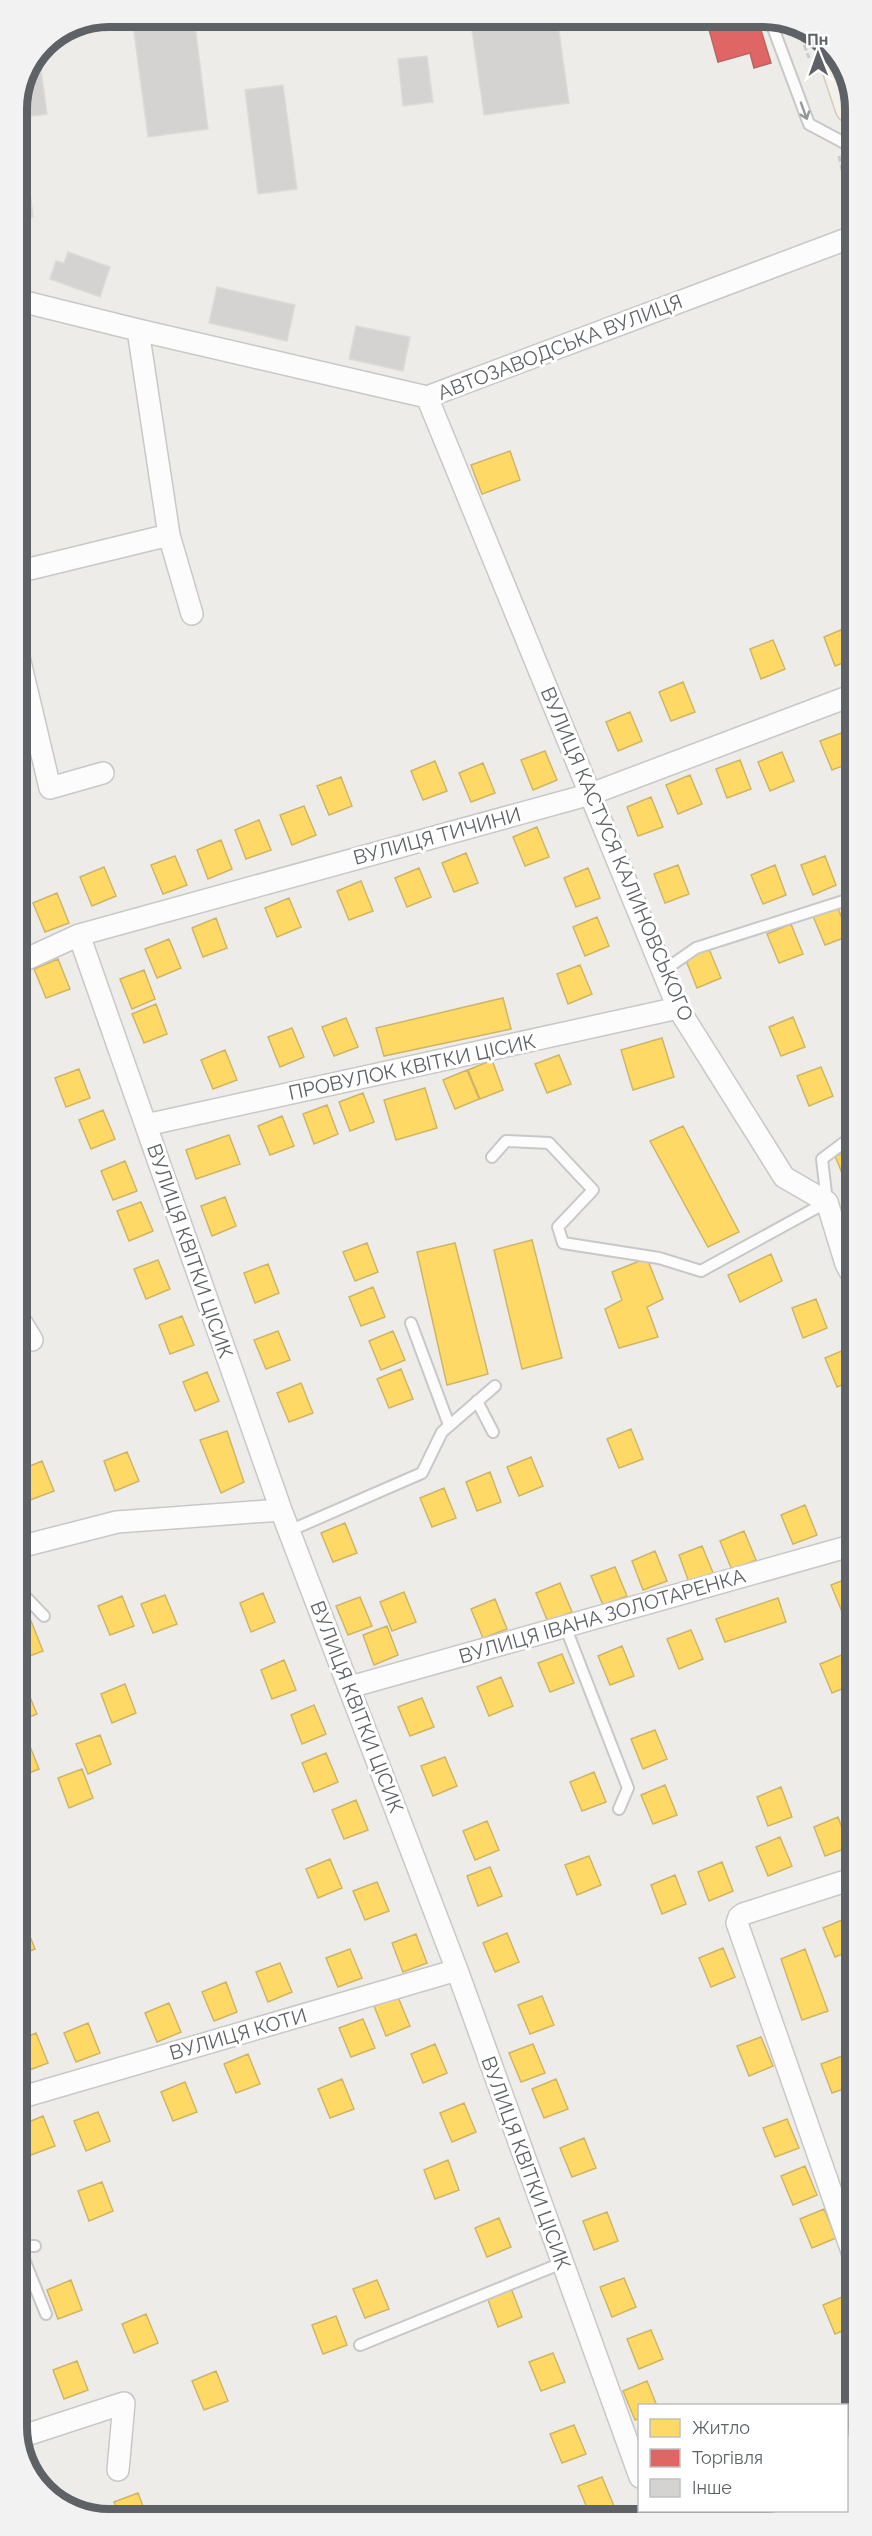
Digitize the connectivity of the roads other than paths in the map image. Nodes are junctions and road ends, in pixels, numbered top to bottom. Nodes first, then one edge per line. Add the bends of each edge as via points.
1 (773, 28) edge
2 (845, 143) edge
3 (845, 240) edge
4 (27, 302) edge
5 (138, 330) junction
6 (427, 397) junction
7 (169, 535) junction
8 (27, 570) edge
9 (192, 614) dead end
10 (27, 691) edge
11 (845, 698) edge
12 (103, 773) dead end
13 (591, 794) junction
14 (845, 901) edge
15 (79, 935) junction
16 (27, 959) edge
17 (663, 971) junction
18 (678, 1008) junction
19 (146, 1125) junction
20 (845, 1142) edge
21 (492, 1157) dead end
22 (827, 1202) junction
23 (845, 1261) edge
24 (411, 1323) dead end
25 (27, 1332) edge
26 (32, 1340) dead end
27 (495, 1386) dead end
28 (477, 1401) junction
29 (449, 1425) junction
30 (493, 1432) dead end
31 (281, 1510) junction
32 (289, 1531) junction
33 (27, 1545) edge
34 (845, 1548) edge
35 (27, 1598) edge
36 (44, 1616) dead end
37 (565, 1626) junction
38 (350, 1687) junction
39 (619, 1809) dead end
40 (845, 1881) edge
41 (457, 1970) junction
42 (27, 2096) edge
43 (845, 2231) edge
44 (35, 2246) dead end
45 (27, 2247) edge
46 (562, 2263) junction
47 (27, 2265) edge
48 (46, 2314) dead end
49 (360, 2345) dead end
50 (28, 2434) edge
51 (118, 2470) dead end
52 (638, 2474) edge

1 -> 2 lane via 809,124
3 - 6 street, АВТОЗАВОДСЬКА ВУЛИЦЯ
4 - 5 street, АВТОЗАВОДСЬКА ВУЛИЦЯ
5 - 6 street, АВТОЗАВОДСЬКА ВУЛИЦЯ
5 - 7 street
6 - 13 street, ВУЛИЦЯ КАСТУСЯ КАЛИНОВСЬКОГО
7 - 8 street
7 - 9 street
10 - 12 street via 50,788
11 - 13 street, ВУЛИЦЯ ТИЧИНИ
13 - 15 street, ВУЛИЦЯ ТИЧИНИ
13 - 17 street, ВУЛИЦЯ КАСТУСЯ КАЛИНОВСЬКОГО
14 - 17 lane via 696,948
15 - 16 street, ВУЛИЦЯ ТИЧИНИ
15 - 19 street, ВУЛИЦЯ КВІТКИ ЦІСИК
17 - 18 street, ВУЛИЦЯ КАСТУСЯ КАЛИНОВСЬКОГО
18 - 19 street, ПРОВУЛОК КВІТКИ ЦІСИК
18 - 22 street, ВУЛИЦЯ КАСТУСЯ КАЛИНОВСЬКОГО via 784,1178
19 - 31 street, ВУЛИЦЯ КВІТКИ ЦІСИК
20 - 22 lane via 822,1159
21 - 22 lane via 506,1141 549,1143 593,1190 558,1227 562,1243 660,1258 700,1271
22 - 23 street
24 - 29 lane
25 - 26 street
27 - 28 lane
28 - 29 lane
28 - 30 lane
29 - 32 lane via 422,1473
31 - 32 street, ВУЛИЦЯ КВІТКИ ЦІСИК
31 - 33 street via 117,1522
32 - 38 street, ВУЛИЦЯ КВІТКИ ЦІСИК
34 - 37 street, ВУЛИЦЯ ІВАНА ЗОЛОТАРЕНКА
35 - 36 lane
37 - 38 street, ВУЛИЦЯ ІВАНА ЗОЛОТАРЕНКА
37 - 39 lane via 628,1788
38 - 41 street, ВУЛИЦЯ КВІТКИ ЦІСИК
40 - 43 street via 744,1914 737,1923
41 - 42 street, ВУЛИЦЯ КОТИ
41 - 46 street, ВУЛИЦЯ КВІТКИ ЦІСИК
44 - 45 lane
46 - 49 lane
46 - 52 street, ВУЛИЦЯ КВІТКИ ЦІСИК
47 - 48 lane
50 - 51 street via 124,2403

